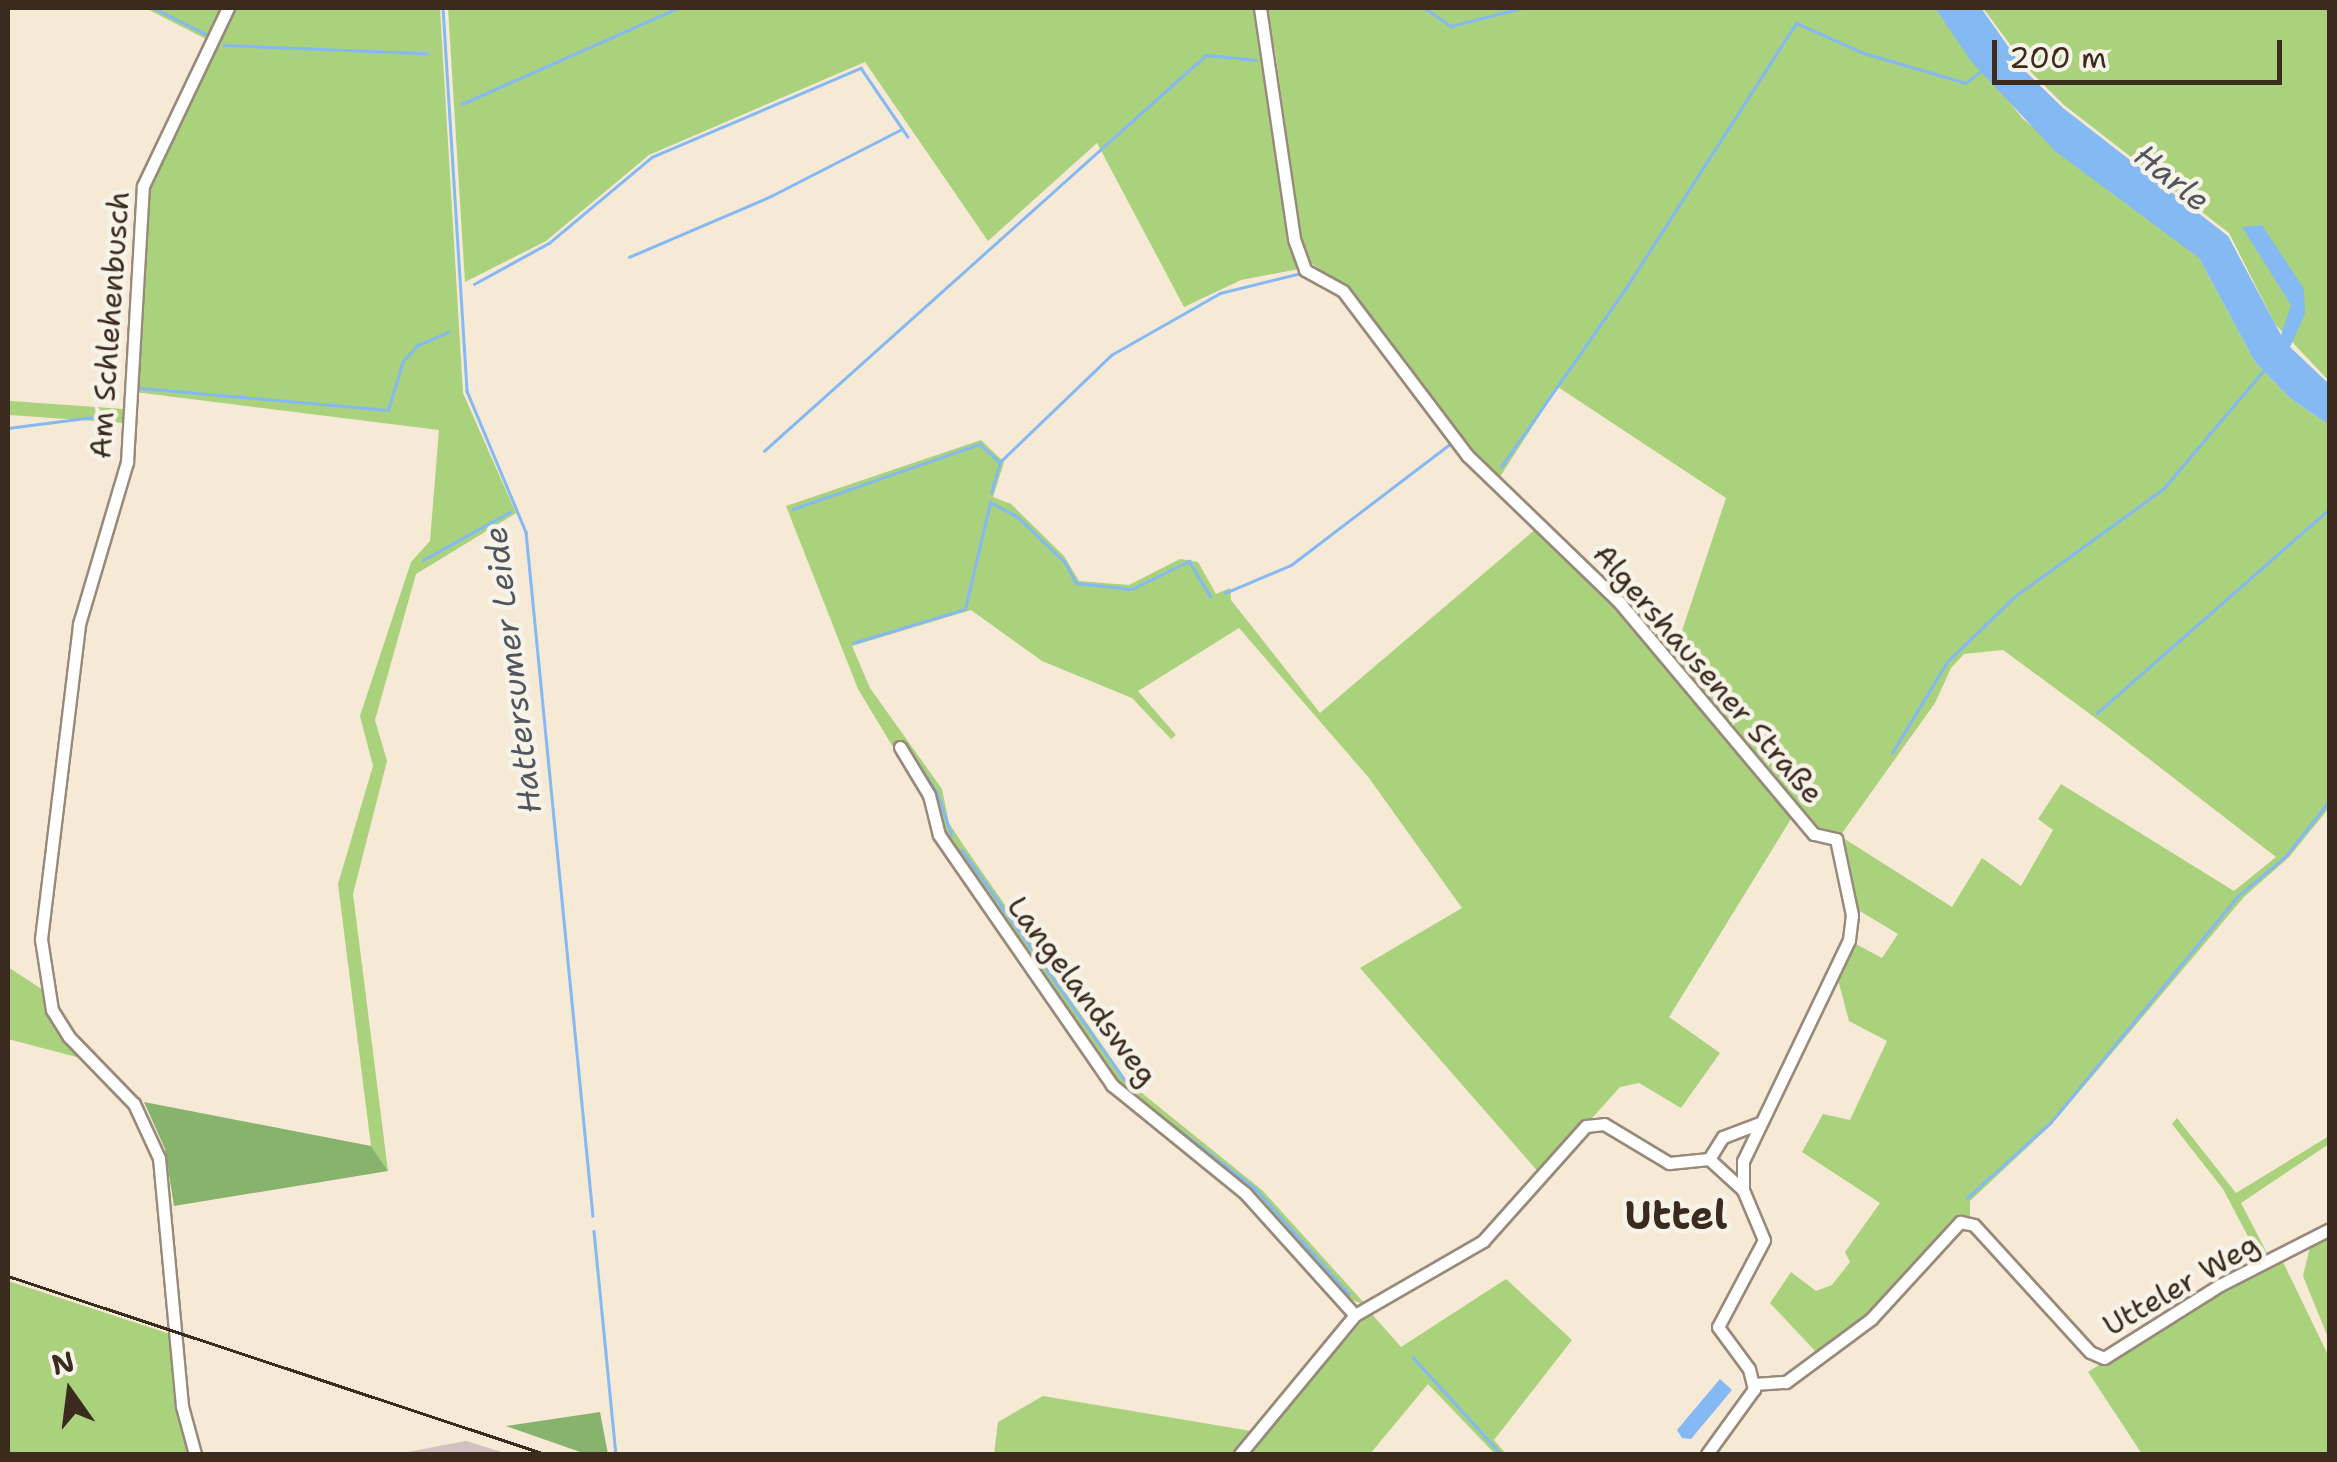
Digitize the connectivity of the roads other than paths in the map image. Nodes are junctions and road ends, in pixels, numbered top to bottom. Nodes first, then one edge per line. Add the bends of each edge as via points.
1 (228, 8) edge
2 (1260, 8) edge
3 (900, 747) dead end
4 (1759, 1123) junction
5 (1710, 1159) junction
6 (1743, 1190) junction
7 (2330, 1230) edge
8 (1355, 1315) junction
9 (1754, 1384) junction
10 (195, 1454) edge
11 (1240, 1454) edge
12 (1707, 1454) edge

1 - 10 street, Am Schlehenbusch via 143,186 128,462 79,624 41,940 52,1010 134,1104 159,1158 182,1406
2 - 4 street, Algershausener Straße via 1294,239 1306,270 1343,292 1468,456 1619,602 1814,834 1836,839 1852,915 1848,940
3 - 8 street, Langelandsweg via 929,795 940,835 1112,1085 1245,1193
4 - 5 street via 1728,1134
4 - 6 street, Algershausener Straße via 1742,1161
5 - 6 street
5 - 8 street via 1669,1163 1592,1123 1483,1241
6 - 9 street via 1764,1240 1718,1327
7 - 9 street, Utteler Weg via 2220,1285 2104,1358 2090,1352 1974,1225 1960,1222 1871,1319 1786,1382
8 - 11 street
9 - 12 street via 1749,1404

